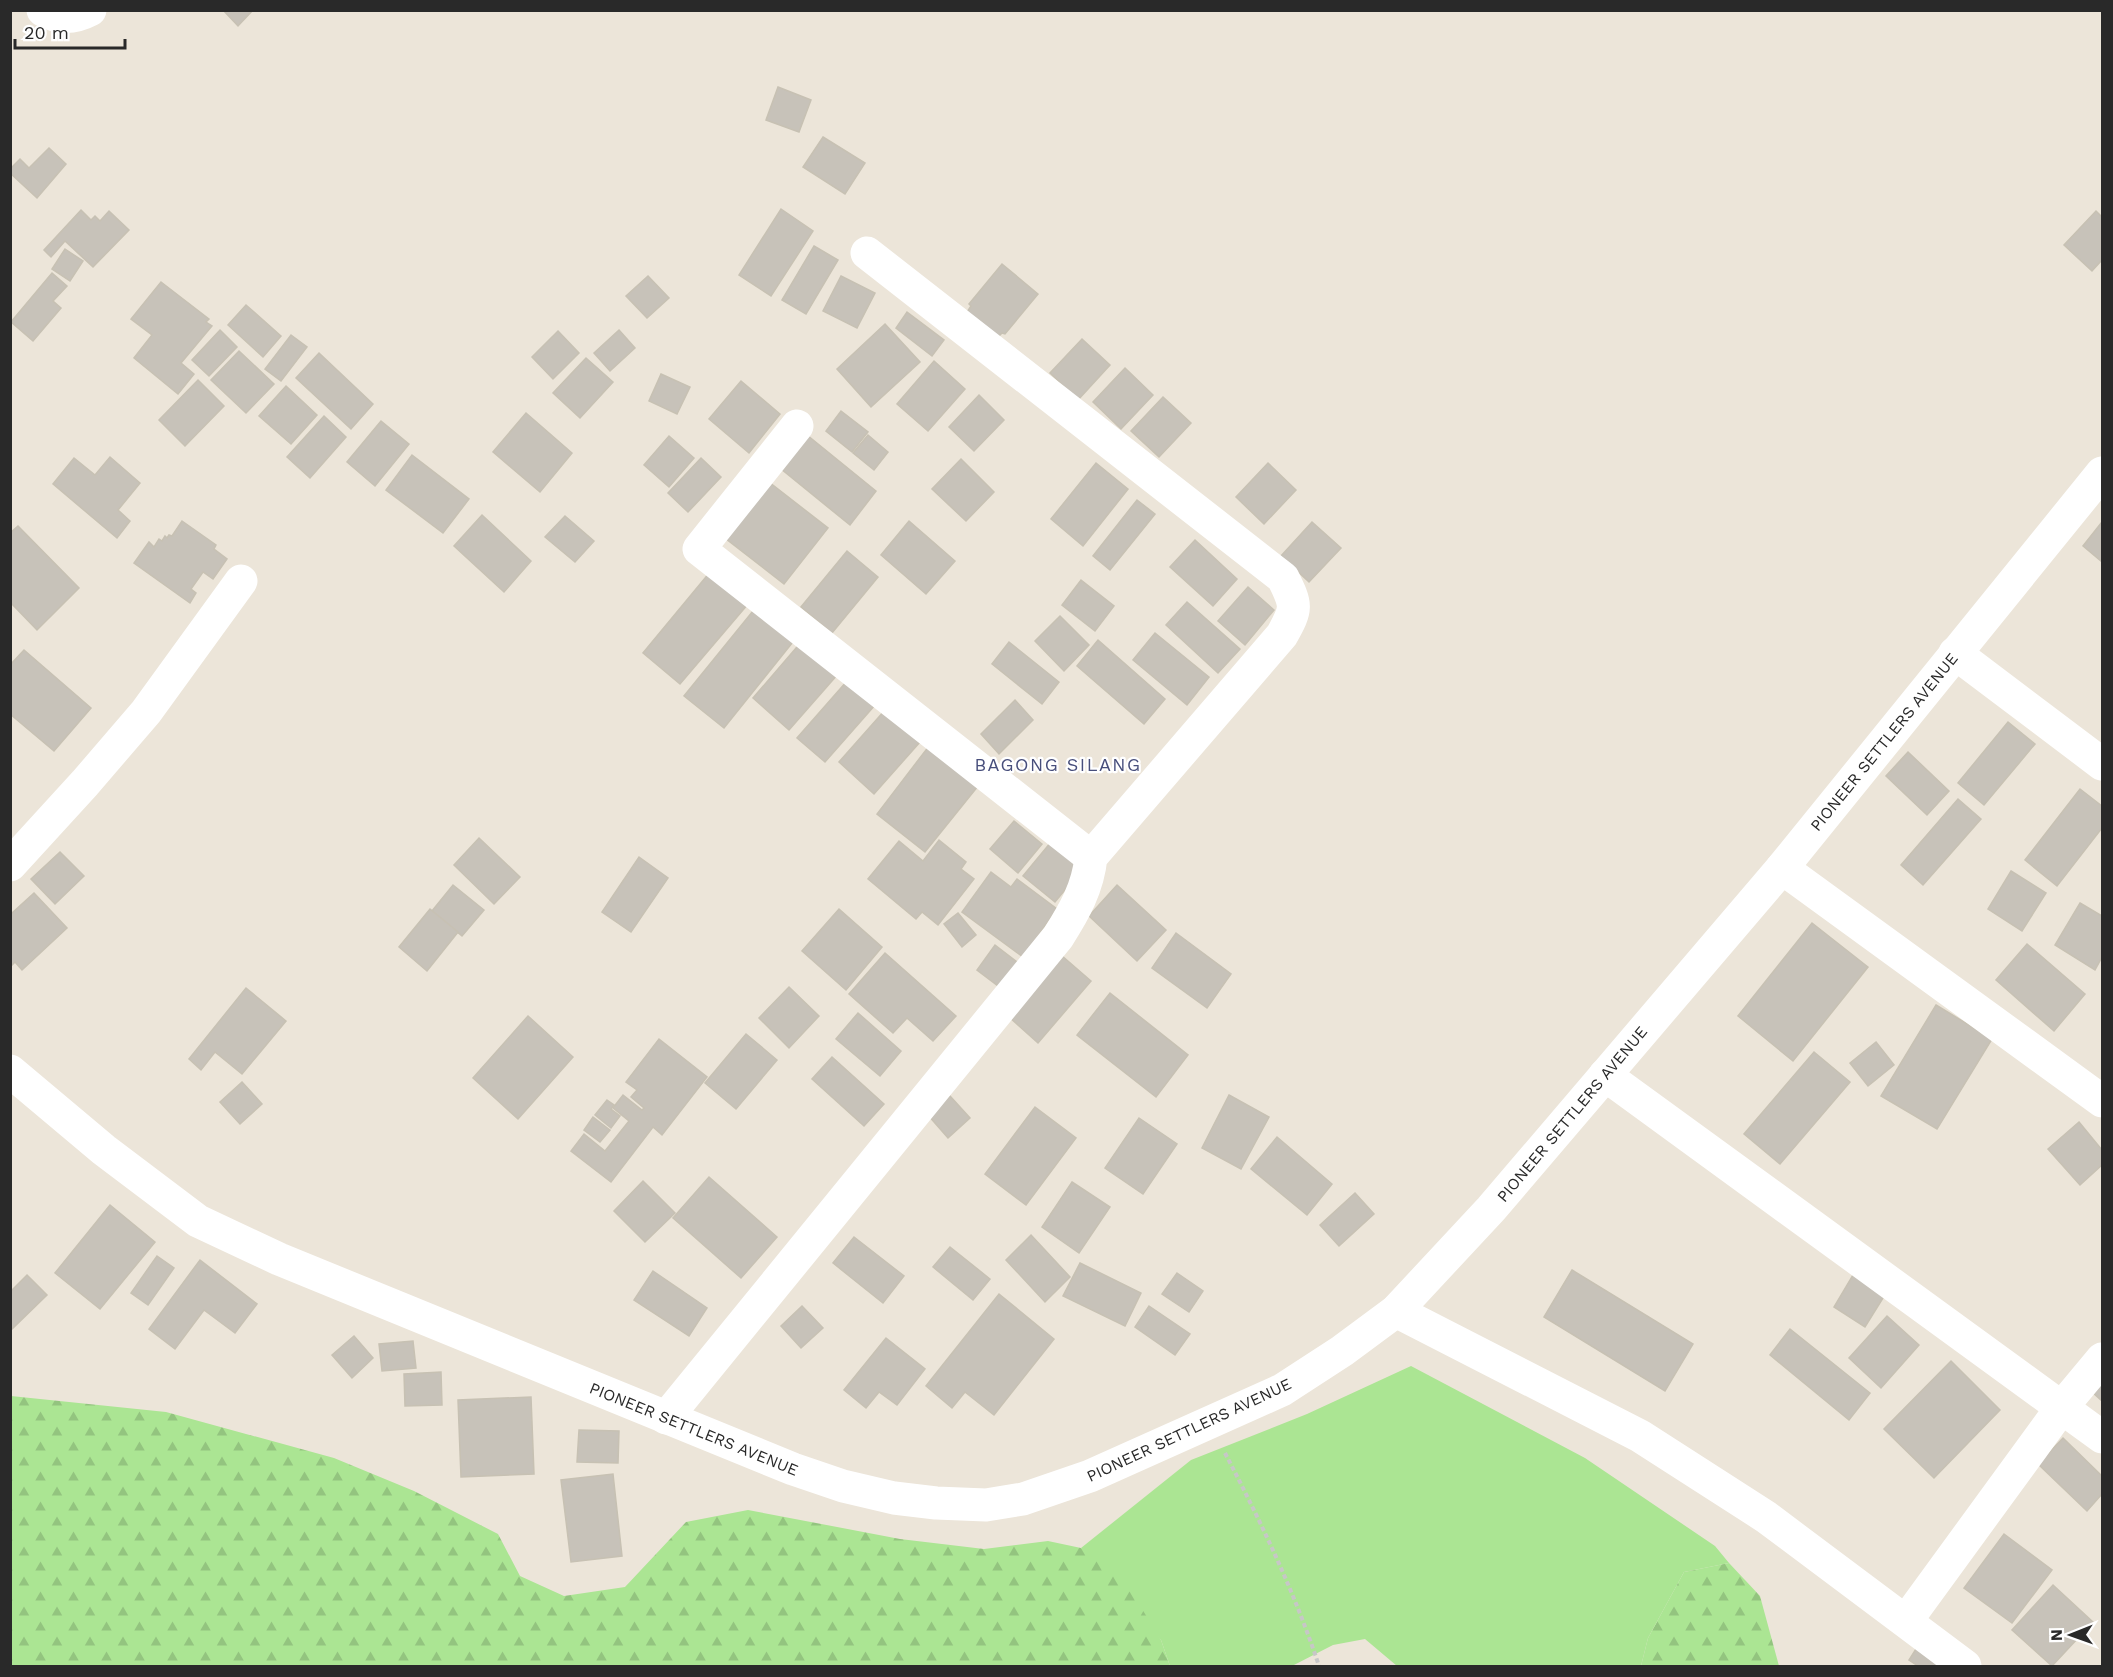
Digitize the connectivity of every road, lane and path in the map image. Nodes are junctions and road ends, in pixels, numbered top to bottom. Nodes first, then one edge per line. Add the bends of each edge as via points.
1 (43, 10) edge
2 (90, 10) edge
3 (867, 253) dead end
4 (797, 426) dead end
5 (2103, 473) edge
6 (241, 581) dead end
7 (1955, 653) junction
8 (2103, 764) edge
9 (1090, 857) junction
10 (10, 865) edge
11 (1782, 868) junction
12 (10, 1071) edge
13 (1605, 1075) junction
14 (2103, 1101) edge
15 (1396, 1311) junction
16 (2103, 1359) edge
17 (2062, 1407) junction
18 (666, 1418) junction
19 (1209, 1422) junction
20 (2103, 1437) edge
21 (1906, 1621) junction
22 (1319, 1666) edge
23 (1965, 1666) edge

1 - 2 street via 57,17 74,17
3 - 9 street via 1276,572 1293,598 1294,614 1281,635
4 - 9 street via 699,549
5 - 7 street, PIONEER SETTLERS AVENUE
6 - 10 street via 146,712
7 - 8 street
7 - 11 street, PIONEER SETTLERS AVENUE
9 - 18 street via 1083,893 1058,937
11 - 13 street, PIONEER SETTLERS AVENUE
11 - 14 street
12 - 18 street, PIONEER SETTLERS AVENUE via 104,1150 198,1221 279,1259
13 - 15 street, PIONEER SETTLERS AVENUE via 1491,1209
13 - 17 street
15 - 19 street, PIONEER SETTLERS AVENUE via 1282,1390
15 - 21 street via 1640,1436 1766,1517
16 - 17 street
17 - 20 street
17 - 21 street
18 - 19 street, PIONEER SETTLERS AVENUE via 843,1486 894,1498 986,1505 1023,1499 1090,1476
19 - 22 path via 1263,1527
21 - 23 street

